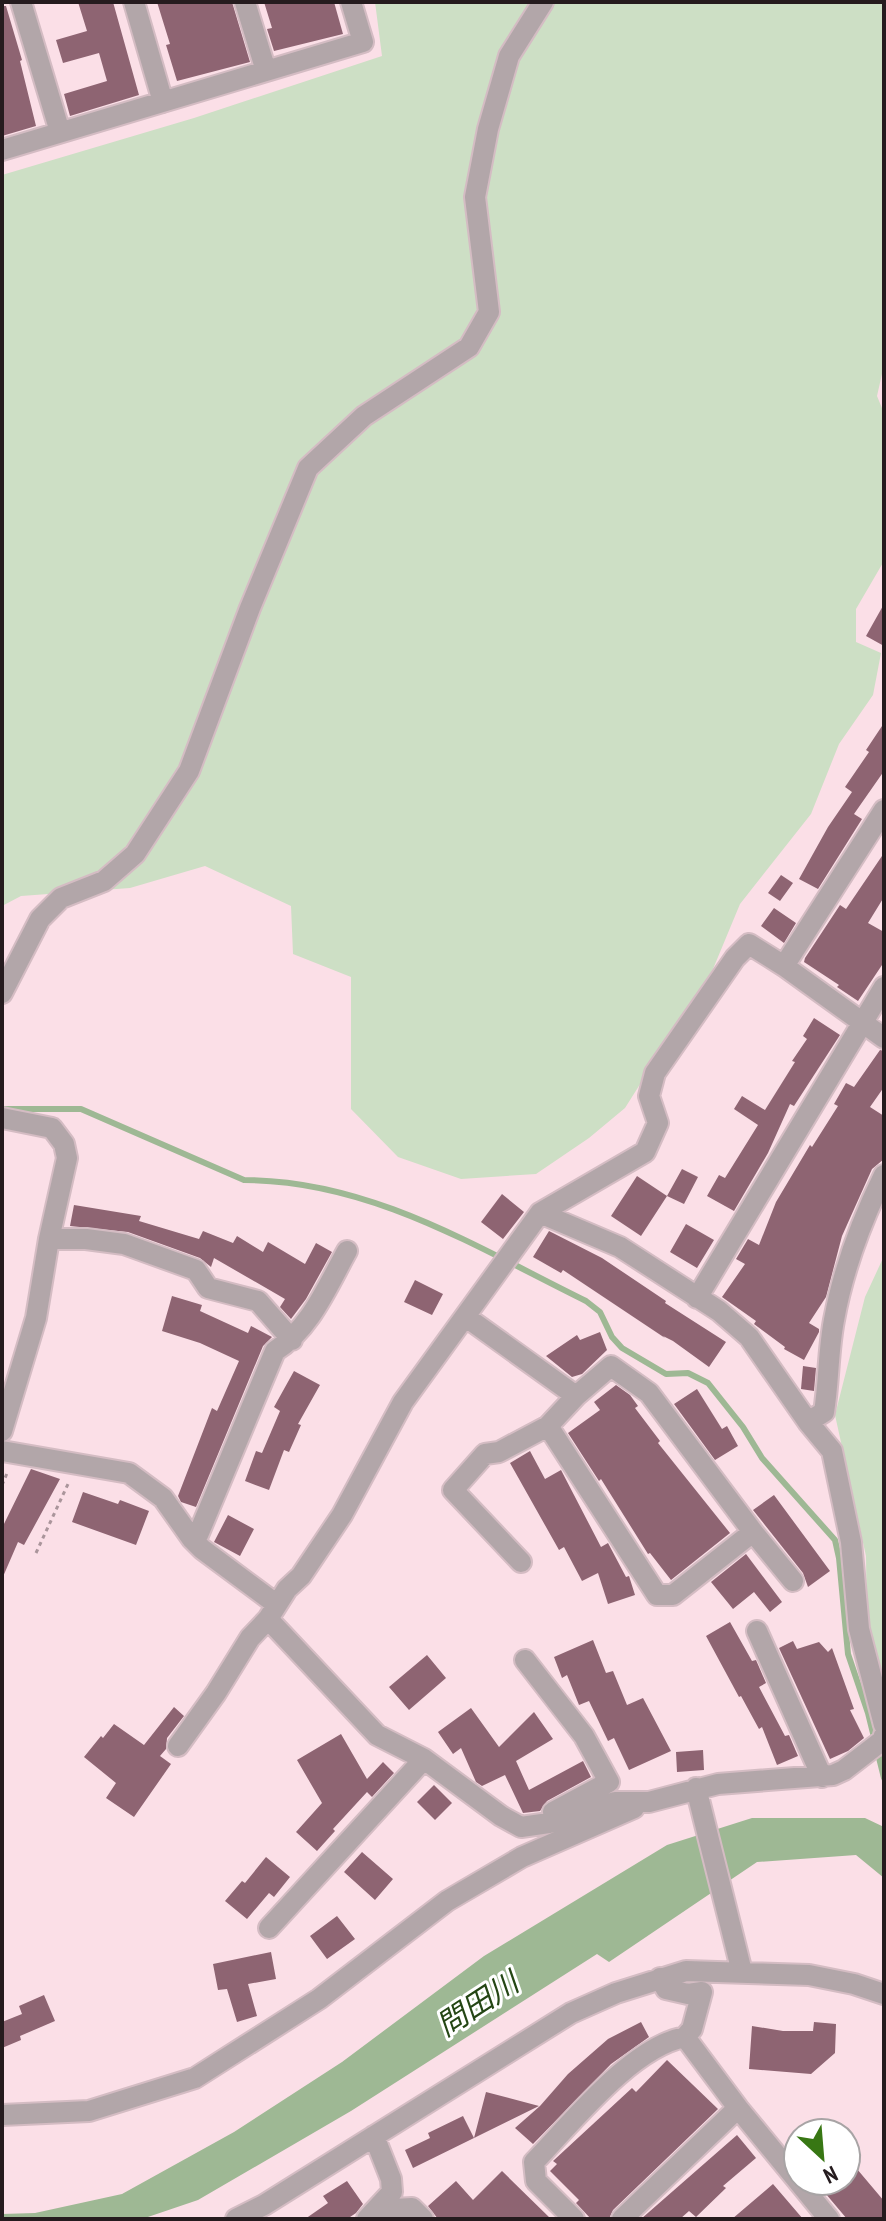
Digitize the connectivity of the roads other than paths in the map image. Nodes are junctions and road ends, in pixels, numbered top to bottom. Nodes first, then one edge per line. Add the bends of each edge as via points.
1 (21, 2) edge
2 (134, 2) edge
3 (245, 2) edge
4 (351, 2) edge
5 (543, 2) edge
6 (266, 71) junction
7 (163, 102) junction
8 (60, 132) junction
9 (2, 150) edge
10 (884, 810) edge
11 (784, 966) junction
12 (884, 987) edge
13 (2, 993) edge
14 (862, 1022) junction
15 (884, 1038) edge
16 (2, 1118) edge
17 (884, 1175) edge
18 (540, 1213) junction
19 (49, 1239) junction
20 (347, 1251) dead end
21 (697, 1298) junction
22 (466, 1317) junction
23 (292, 1340) junction
24 (576, 1396) junction
25 (808, 1422) junction
26 (548, 1426) junction
27 (2, 1431) edge
28 (5, 1461) edge
29 (753, 1532) junction
30 (192, 1539) junction
31 (521, 1562) dead end
32 (793, 1581) dead end
33 (272, 1611) junction
34 (757, 1631) dead end
35 (525, 1660) dead end
36 (884, 1725) edge
37 (884, 1737) edge
38 (178, 1746) dead end
39 (424, 1759) junction
40 (822, 1777) junction
41 (697, 1794) junction
42 (649, 1802) junction
43 (549, 1823) junction
44 (269, 1928) dead end
45 (741, 1964) junction
46 (660, 1978) junction
47 (884, 1994) edge
48 (685, 2037) junction
49 (738, 2108) junction
50 (2, 2115) edge
51 (374, 2136) junction
52 (236, 2219) edge
53 (367, 2219) edge
54 (384, 2219) edge
55 (423, 2219) edge
56 (574, 2219) edge
57 (622, 2219) edge
58 (829, 2219) edge

1 - 8 street
2 - 7 street
3 - 6 street
4 - 6 street via 363,42
5 - 13 street via 509,56 475,197 489,312 469,347 364,416 308,468 189,771 135,854 104,881 61,898 40,919
6 - 7 street
7 - 8 street
8 - 9 street
10 - 11 street
11 - 14 street
11 - 18 street via 749,944 735,958 655,1073 649,1096 658,1123 645,1152
12 - 14 street
14 - 15 street
14 - 21 street
16 - 19 street via 52,1128 64,1144 67,1158
17 - 25 street via 842,1282 824,1412
18 - 21 street via 620,1247
18 - 22 street
19 - 23 street via 124,1244 196,1270 208,1288 258,1301
19 - 27 street via 36,1318
20 - 23 street
21 - 25 street via 749,1337
22 - 24 street
22 - 33 street via 403,1402 310,1564
23 - 30 street via 275,1351
24 - 26 street
24 - 29 street via 611,1366 649,1393
25 - 36 street via 832,1451 851,1542 859,1629
26 - 29 street via 657,1595 673,1595
26 - 31 street via 485,1454 453,1490
28 - 30 street via 78,1462 129,1473 163,1498
29 - 32 street
30 - 33 street
33 - 38 street
33 - 39 street via 377,1735
34 - 40 street
35 - 43 street via 584,1736 609,1782 554,1812
37 - 40 street via 844,1770
39 - 43 street via 521,1827
39 - 44 street
40 - 41 street via 718,1784
41 - 42 street
41 - 45 street
42 - 43 street via 615,1802
42 - 50 street via 522,1857 447,1901 319,1999 195,2078 89,2111
45 - 46 street
45 - 47 street
46 - 48 street via 666,1989 702,1992
46 - 51 street via 571,2013
48 - 49 street
48 - 56 street via 627,2067 534,2162 536,2181
49 - 57 street
49 - 58 street
51 - 52 street
51 - 53 street via 392,2192
54 - 55 street via 394,2209 412,2208

